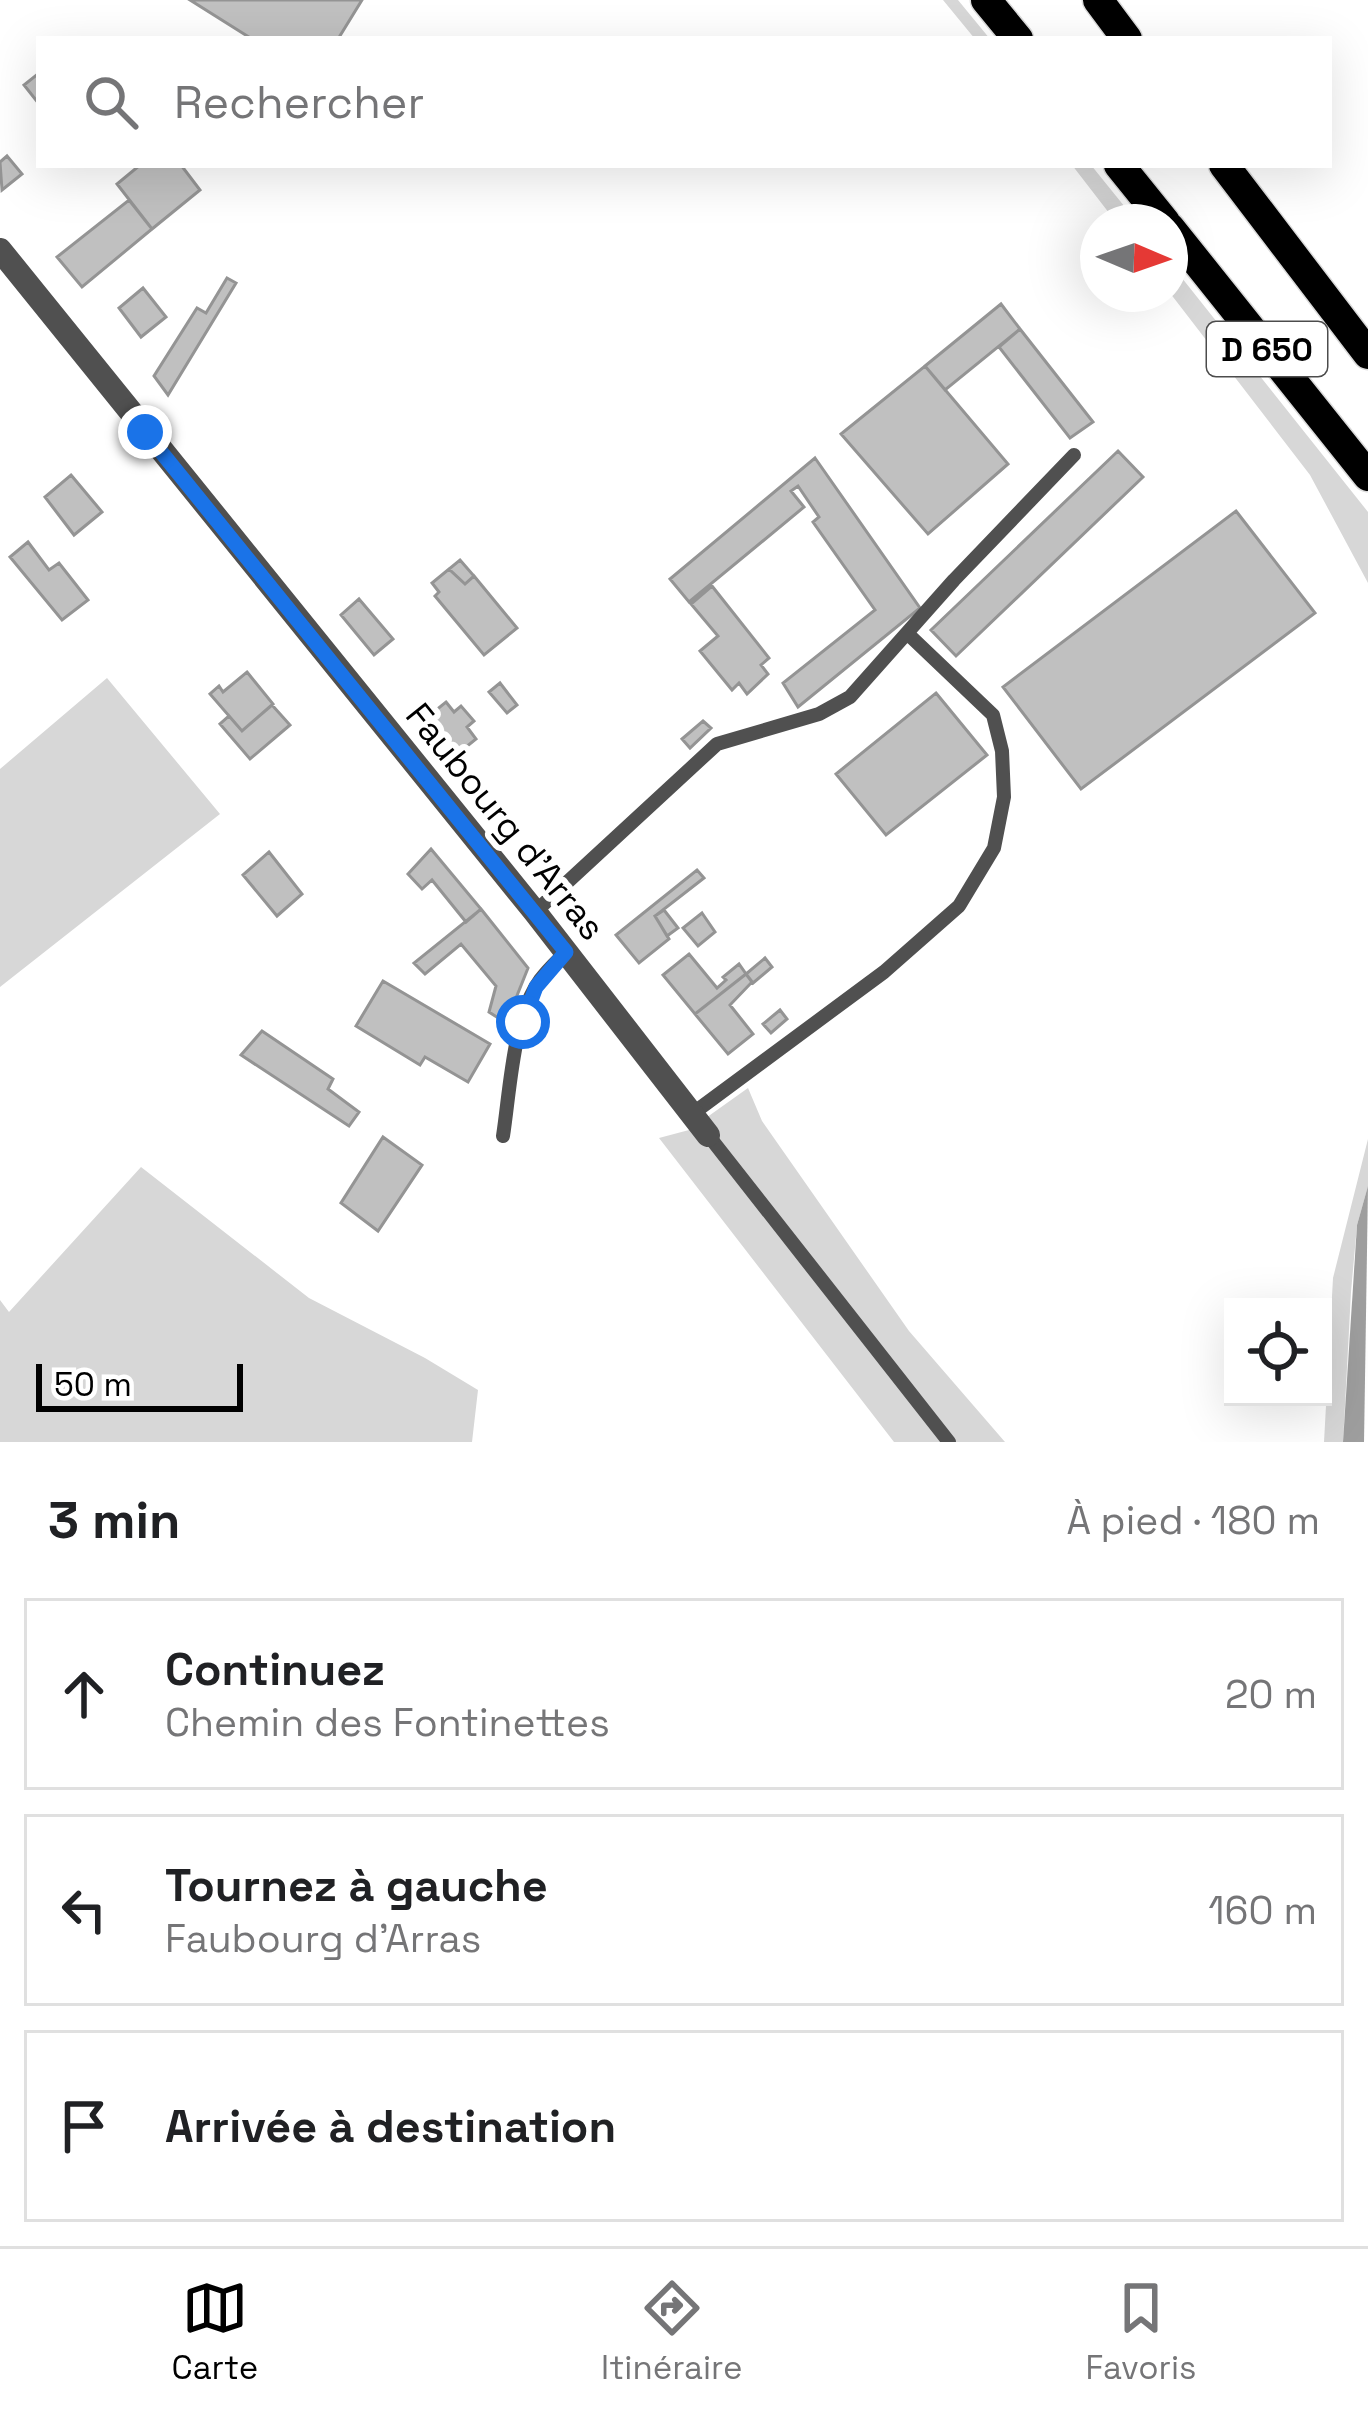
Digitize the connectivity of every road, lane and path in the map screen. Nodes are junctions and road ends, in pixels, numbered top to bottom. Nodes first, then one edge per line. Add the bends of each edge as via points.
1 (986, 0) edge
2 (1098, 0) edge
3 (1016, 36) edge
4 (1125, 36) edge
5 (1121, 168) edge
6 (1226, 168) edge
7 (1150, 204) edge
8 (0, 250) edge
9 (1188, 251) edge
10 (1368, 354) edge
11 (1074, 455) dead end
12 (1368, 476) edge
13 (908, 634) junction
14 (535, 913) junction
15 (566, 952) junction
16 (692, 1114) junction
17 (708, 1135) joint
18 (503, 1136) dead end
19 (949, 1442) edge

1 - 3 main road
2 - 4 main road
5 - 7 main road, D 650
6 - 10 main road, D 650
8 - 14 street, Faubourg d'Arras
9 - 12 main road, D 650
11 - 13 lane
13 - 14 lane via 834,707 717,744
13 - 16 lane via 993,715 1004,797 994,848 958,906 929,933
14 - 15 street, Faubourg d'Arras
15 - 16 street, Faubourg d'Arras
15 - 18 lane via 531,999
16 - 17 street, Faubourg d'Arras
17 - 19 lane, Faubourg d'Arras

